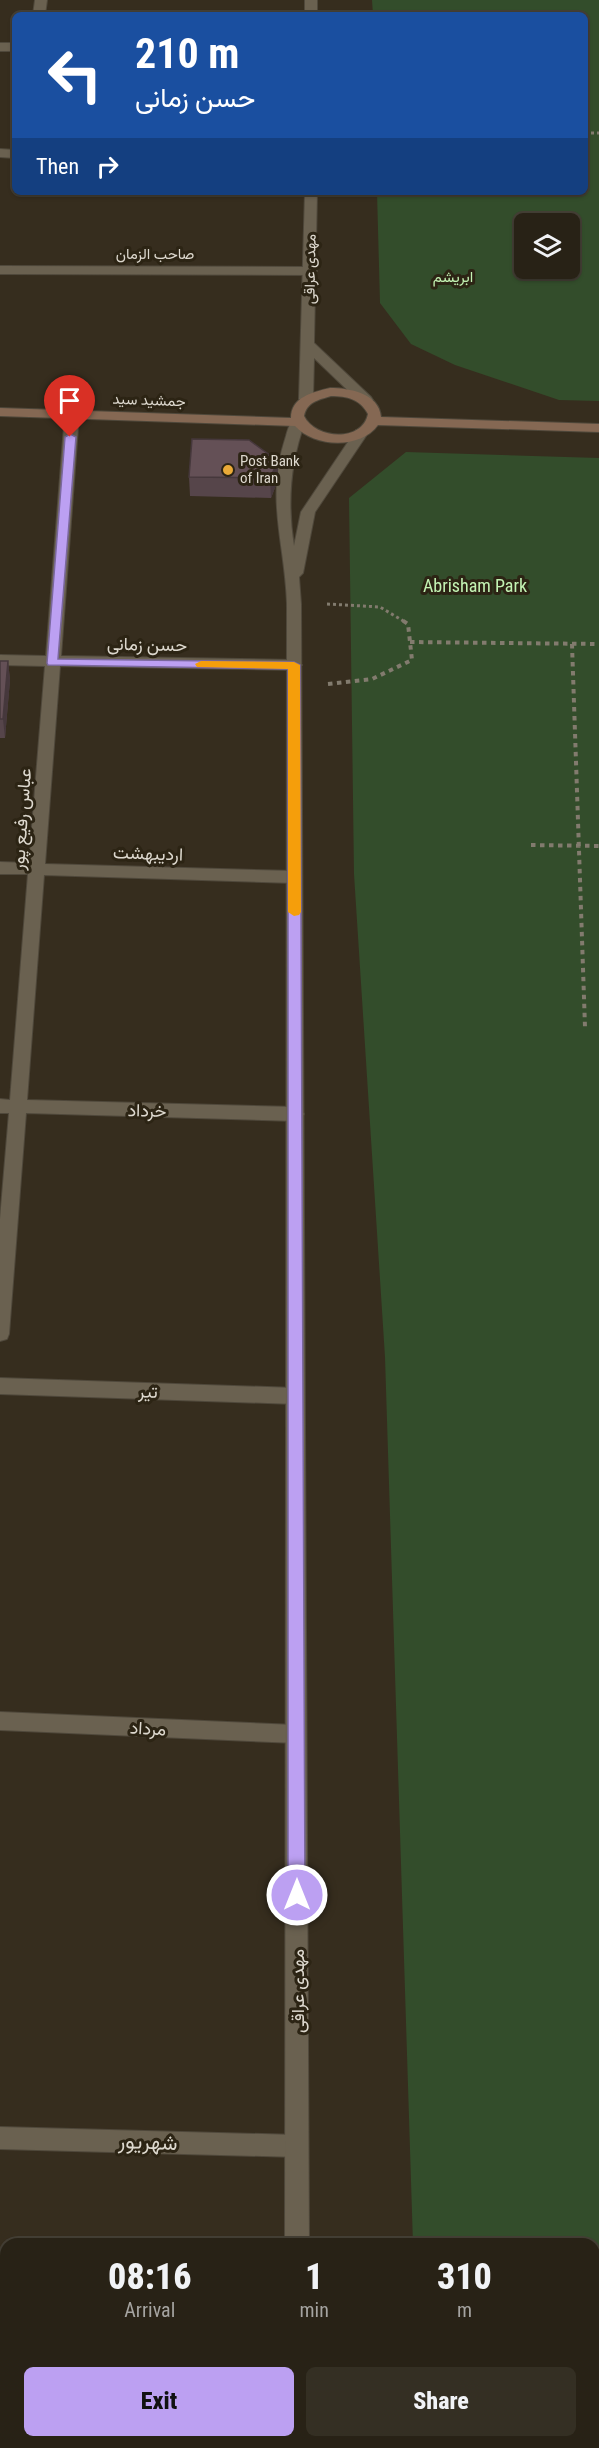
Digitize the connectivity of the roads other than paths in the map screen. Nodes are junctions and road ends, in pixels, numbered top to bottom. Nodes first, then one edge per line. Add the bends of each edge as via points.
1 (311, 195) edge
2 (0, 270) edge
3 (310, 270) junction
4 (309, 346) junction
5 (306, 399) junction
6 (366, 400) junction
7 (0, 412) edge
8 (72, 414) junction
9 (374, 421) junction
10 (298, 422) junction
11 (599, 428) edge
12 (361, 433) junction
13 (294, 595) junction
14 (0, 660) edge
15 (52, 663) junction
16 (294, 665) junction
17 (0, 868) edge
18 (36, 869) junction
19 (294, 876) junction
20 (9, 1107) edge
21 (295, 1114) junction
22 (0, 1334) edge
23 (0, 1386) edge
24 (295, 1396) junction
25 (0, 1721) edge
26 (296, 1734) junction
27 (0, 2138) edge
28 (297, 2146) junction
29 (297, 2238) edge

1 - 3 street, مهدی عراقی
2 - 3 street, صاحب الزمان
3 - 4 street, مهدی عراقی
4 - 5 street, مهدی عراقی
4 - 6 street
5 - 6 main road via 330,392
5 - 10 main road via 296,414
6 - 9 main road via 375,414
7 - 8 main road, جمشید سید
8 - 10 main road, جمشید سید
8 - 15 street, عباس رفیع پور
9 - 11 main road
9 - 12 main road
10 - 12 main road via 325,438
10 - 13 street via 283,479 283,516
12 - 13 street via 308,512
13 - 16 street, مهدی عراقی
14 - 15 street, حسن زمانی
15 - 16 street, حسن زمانی
15 - 18 street, عباس رفیع پور
16 - 19 street, مهدی عراقی
17 - 18 street, اردیبهشت
18 - 19 street, اردیبهشت
18 - 20 street, عباس رفیع پور
19 - 21 street, مهدی عراقی
20 - 21 street, خرداد
20 - 22 street, عباس رفیع پور
21 - 24 street, مهدی عراقی
23 - 24 street, تیر
24 - 26 street, مهدی عراقی
25 - 26 street, مرداد
26 - 28 street, مهدی عراقی
27 - 28 street, شهریور
28 - 29 street, مهدی عراقی

